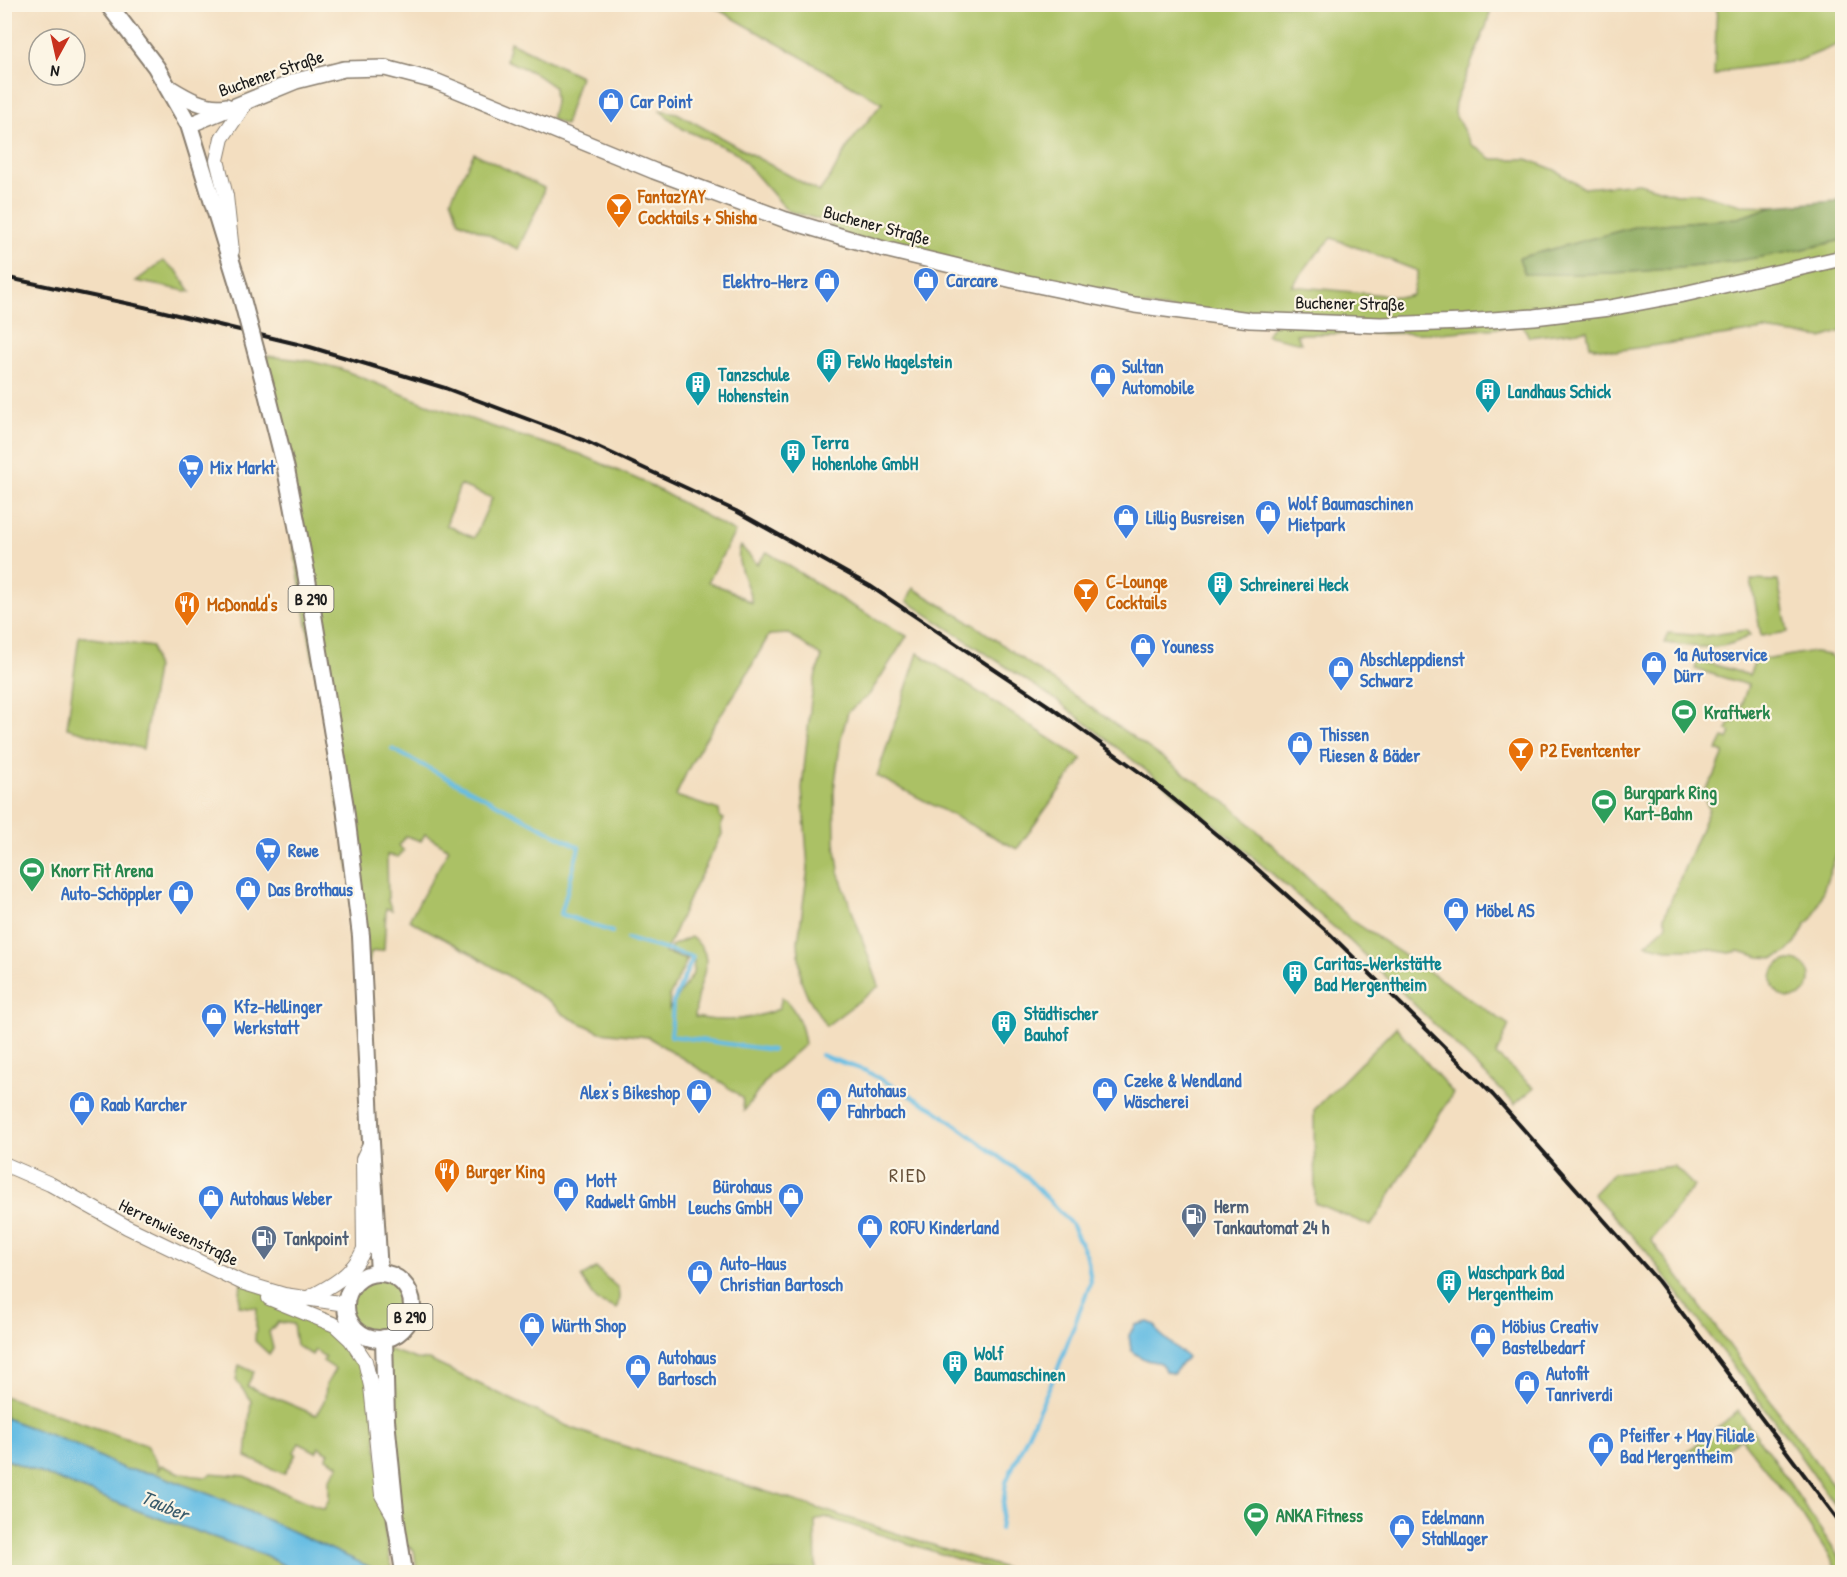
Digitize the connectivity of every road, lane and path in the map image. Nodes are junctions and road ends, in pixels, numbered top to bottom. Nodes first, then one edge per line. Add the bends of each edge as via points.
1 (108, 4) edge
2 (167, 86) junction
3 (245, 102) junction
4 (189, 125) junction
5 (1842, 258) edge
6 (235, 276) junction
7 (370, 1142) junction
8 (4, 1164) edge
9 (379, 1272) junction
10 (241, 1282) junction
11 (306, 1299) junction
12 (346, 1304) junction
13 (384, 1338) junction
14 (396, 1521) junction
15 (404, 1572) edge

1 - 2 main road, B 290
2 - 3 main road via 200,104 219,107
2 - 4 main road, B 290
3 - 4 main road, Buchener Straße
3 - 5 main road, Buchener Straße via 296,81 344,69 385,68 435,81 654,171 786,220 1013,280 1135,305 1250,320 1381,325 1464,322 1588,310 1684,294
3 - 6 street via 222,138 218,160
4 - 6 main road, B 290
6 - 7 main road, B 290, bridge via 285,469 341,771 361,936
7 - 9 main road, B 290
7 - 11 street via 363,1159 364,1249 345,1276
8 - 10 street, Herrenwiesenstraße
9 - 12 main road via 360,1278
9 - 13 main road, B 290 via 404,1284 412,1301 412,1311 402,1329
10 - 11 street, Herrenwiesenstraße
10 - 14 street via 276,1302 335,1325 356,1347 365,1361 371,1386 382,1495
11 - 12 street, Herrenwiesenstraße
12 - 13 main road, B 290 via 357,1330
13 - 14 main road, B 290 via 386,1420
14 - 15 main road, B 290

